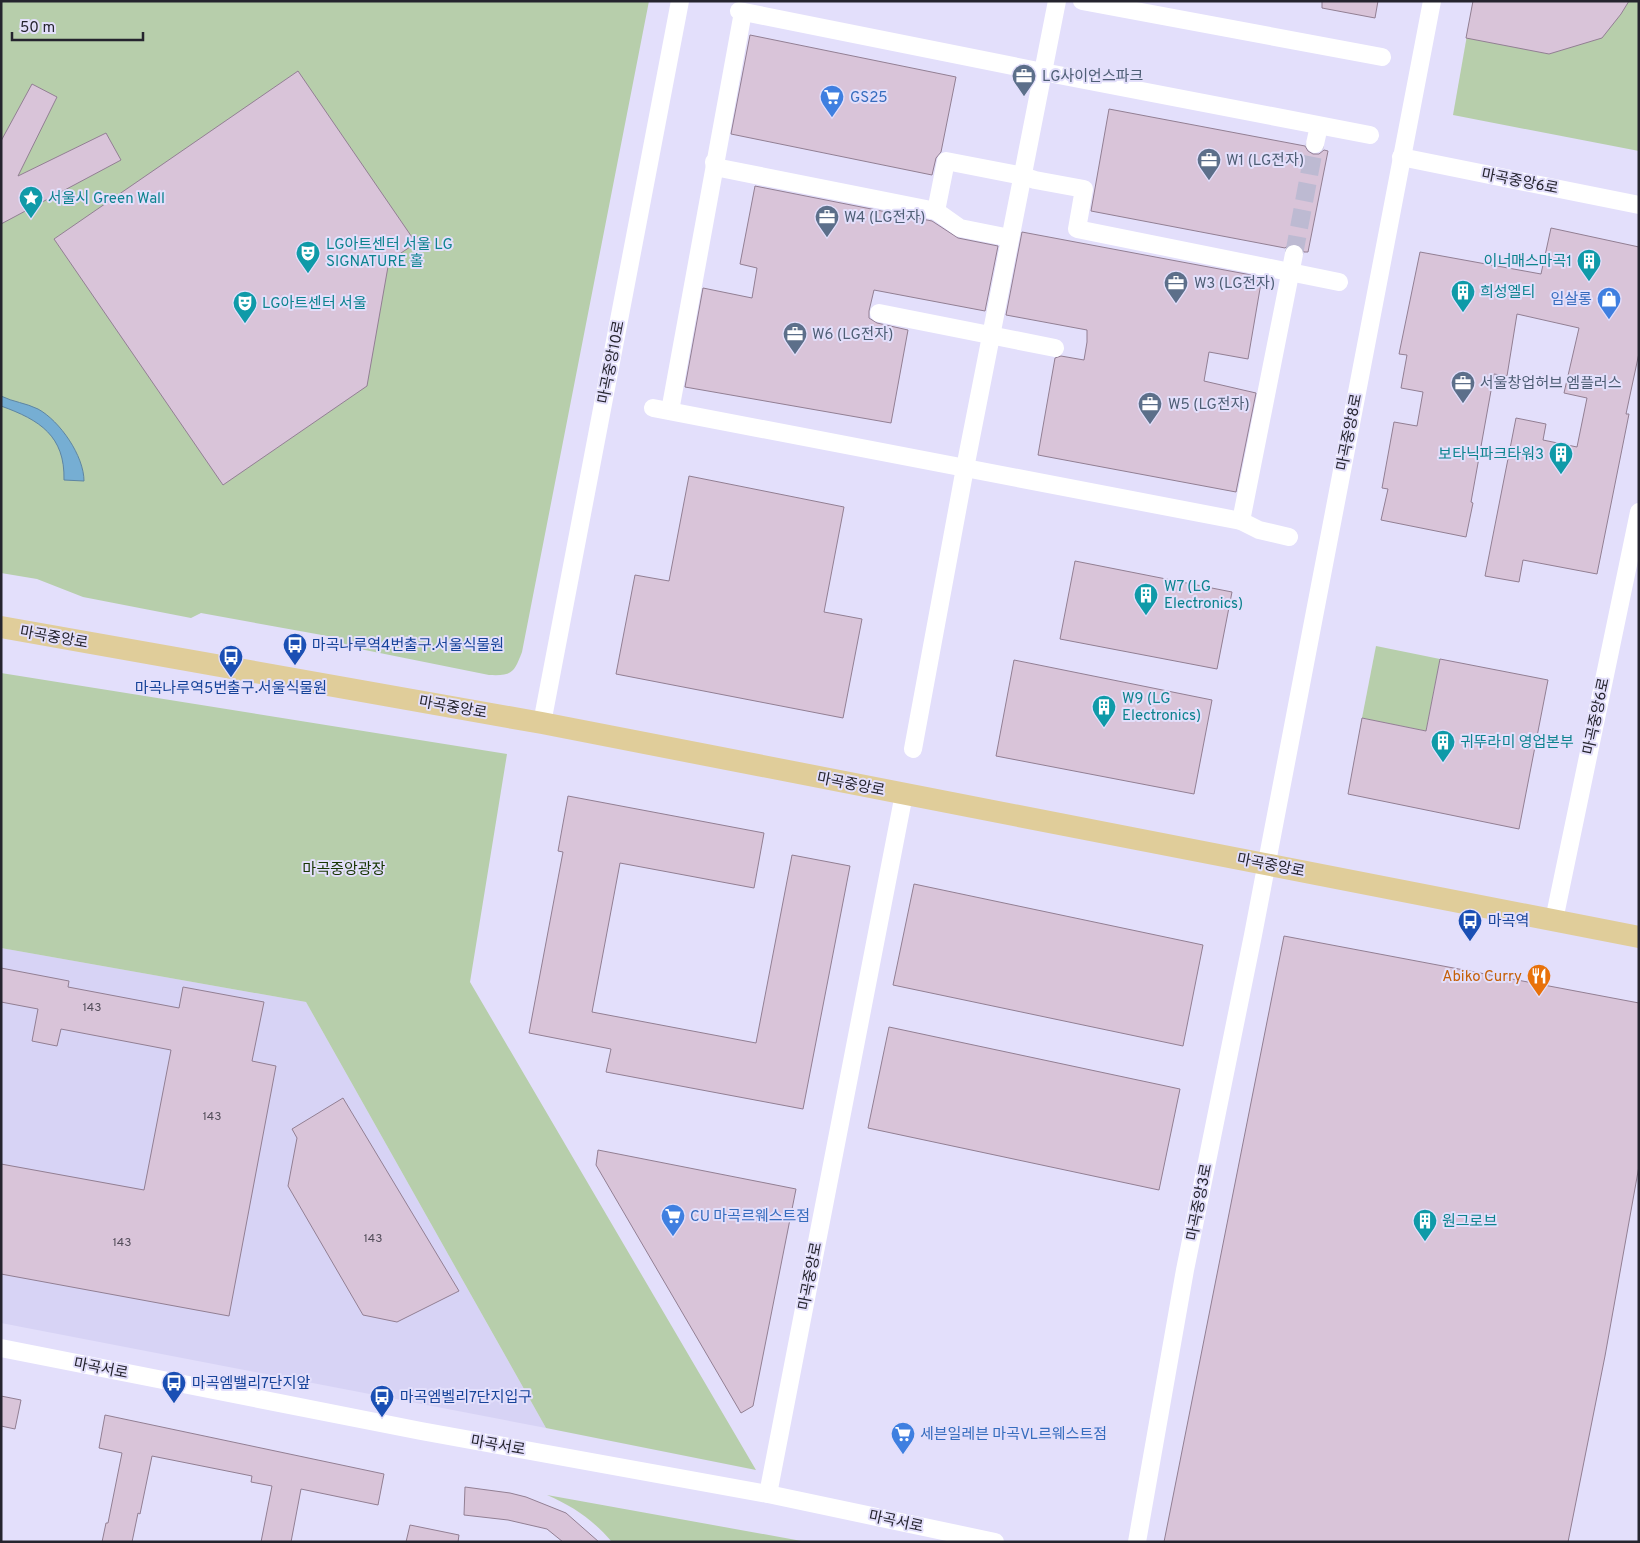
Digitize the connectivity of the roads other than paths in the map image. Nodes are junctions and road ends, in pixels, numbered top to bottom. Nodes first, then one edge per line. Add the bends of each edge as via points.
1 (680, 1) edge
2 (1057, 1) edge
3 (1082, 1) edge
4 (1432, 1) edge
5 (1382, 57) dead end
6 (1043, 72) junction
7 (1319, 126) junction
8 (1370, 135) dead end
9 (1315, 144) tunnel mouth
10 (1401, 157) junction
11 (714, 164) junction
12 (1023, 176) junction
13 (1639, 205) edge
14 (936, 211) junction
15 (1010, 238) junction
16 (1294, 254) tunnel mouth
17 (1291, 272) junction
18 (1339, 282) dead end
19 (879, 313) dead end
20 (991, 336) junction
21 (1055, 348) dead end
22 (965, 468) junction
23 (1639, 512) edge
24 (1241, 521) junction
25 (1289, 537) dead end
26 (1, 627) edge
27 (542, 723) junction
28 (913, 749) dead end
29 (904, 794) junction
30 (1266, 864) junction
31 (1554, 920) junction
32 (1639, 937) edge
33 (1, 1348) edge
34 (768, 1494) junction
35 (995, 1542) edge
36 (1137, 1542) edge

1 - 27 street, 마곡중앙10로
2 - 6 street
3 - 5 street
4 - 10 street, 마곡중앙8로
6 - 7 street
6 - 11 street via 741,12
6 - 12 street
7 - 8 street
7 - 9 street
10 - 13 street, 마곡중앙6로
10 - 30 street, 마곡중앙8로
11 - 14 street
11 - 22 street via 662,409
12 - 14 street via 946,161
12 - 15 street
12 - 17 street via 1084,189 1077,230
14 - 15 street via 960,228
15 - 20 street
16 - 17 street
17 - 18 street
17 - 24 street
19 - 20 street
20 - 21 street
20 - 22 street
22 - 24 street
22 - 28 street
23 - 31 street, 마곡중앙6로
24 - 25 street via 1258,530
26 - 27 main road, 마곡중앙로
27 - 29 main road, 마곡중앙로
29 - 30 main road, 마곡중앙로
29 - 34 street, 마곡중앙로
30 - 31 main road, 마곡중앙로
30 - 36 street, 마곡중앙3로 via 1185,1270
31 - 32 main road, 마곡중앙로
33 - 34 street, 마곡서로 via 421,1431
34 - 35 street, 마곡서로

